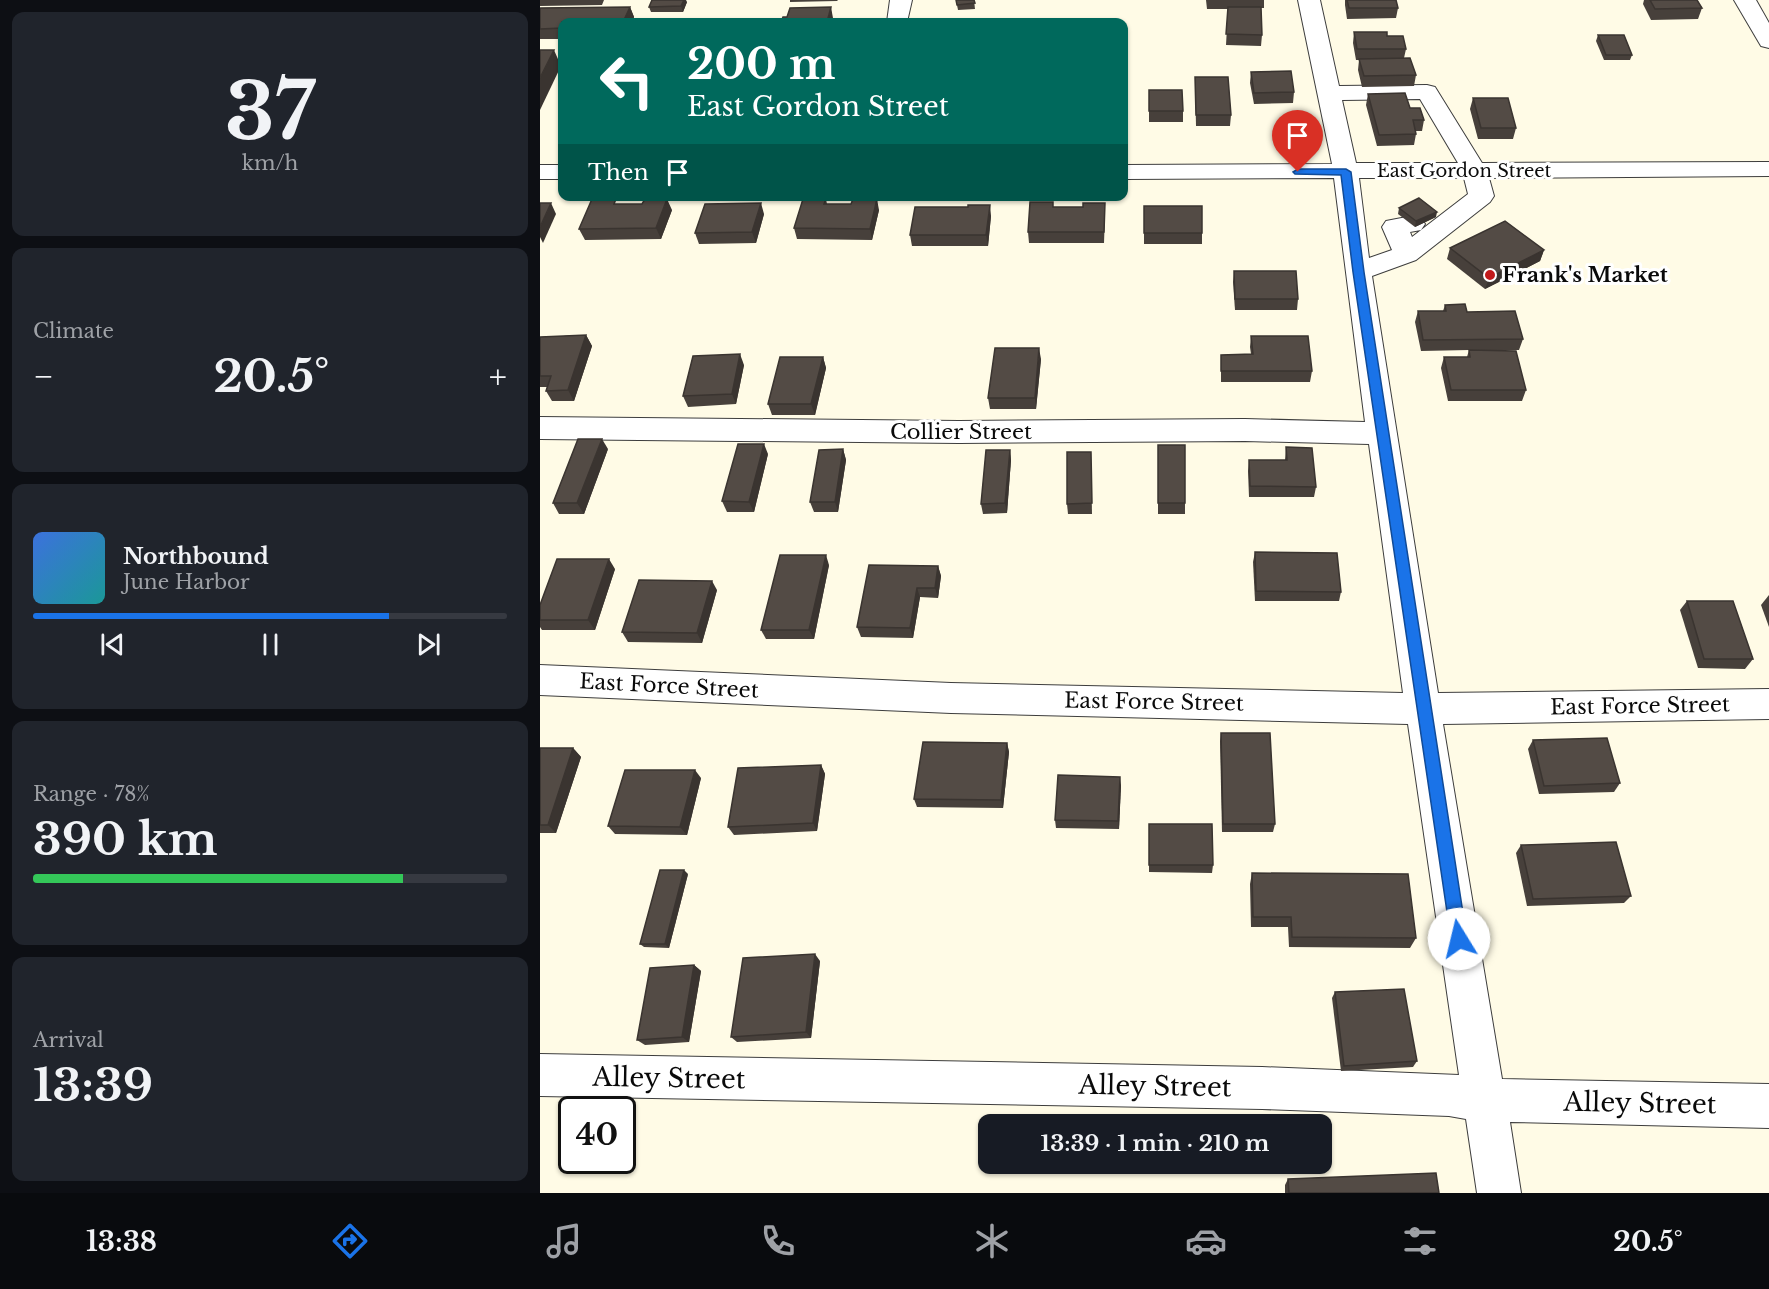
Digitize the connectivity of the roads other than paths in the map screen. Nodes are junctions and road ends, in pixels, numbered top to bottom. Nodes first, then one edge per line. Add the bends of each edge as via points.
1 (901, 0) edge
2 (1309, 0) edge
3 (1745, 0) edge
4 (898, 18) edge
5 (1769, 41) edge
6 (1329, 93) junction
7 (1769, 169) edge
8 (1475, 171) junction
9 (540, 172) edge
10 (558, 172) edge
11 (1128, 172) edge
12 (1346, 172) junction
13 (1481, 196) junction
14 (1407, 254) junction
15 (1359, 272) junction
16 (540, 428) edge
17 (1383, 433) junction
18 (540, 680) edge
19 (1769, 704) edge
20 (1424, 709) junction
21 (540, 1075) edge
22 (1484, 1100) junction
23 (1769, 1106) edge
24 (1499, 1193) edge

1 - 4 street
2 - 6 street
3 - 5 street
6 - 8 street via 1427,92
6 - 12 street
7 - 8 street, East Gordon Street
8 - 12 street, East Gordon Street
8 - 13 street
9 - 10 street
11 - 12 street, East Gordon Street
12 - 15 street
13 - 14 street
13 - 14 street via 1416,215
14 - 15 street
15 - 17 street
16 - 17 street, Collier Street
17 - 20 street
18 - 20 street, East Force Street via 951,698
19 - 20 street, East Force Street
20 - 22 street
21 - 22 street, Alley Street via 1262,1088 1449,1095
22 - 23 street, Alley Street
22 - 24 street

